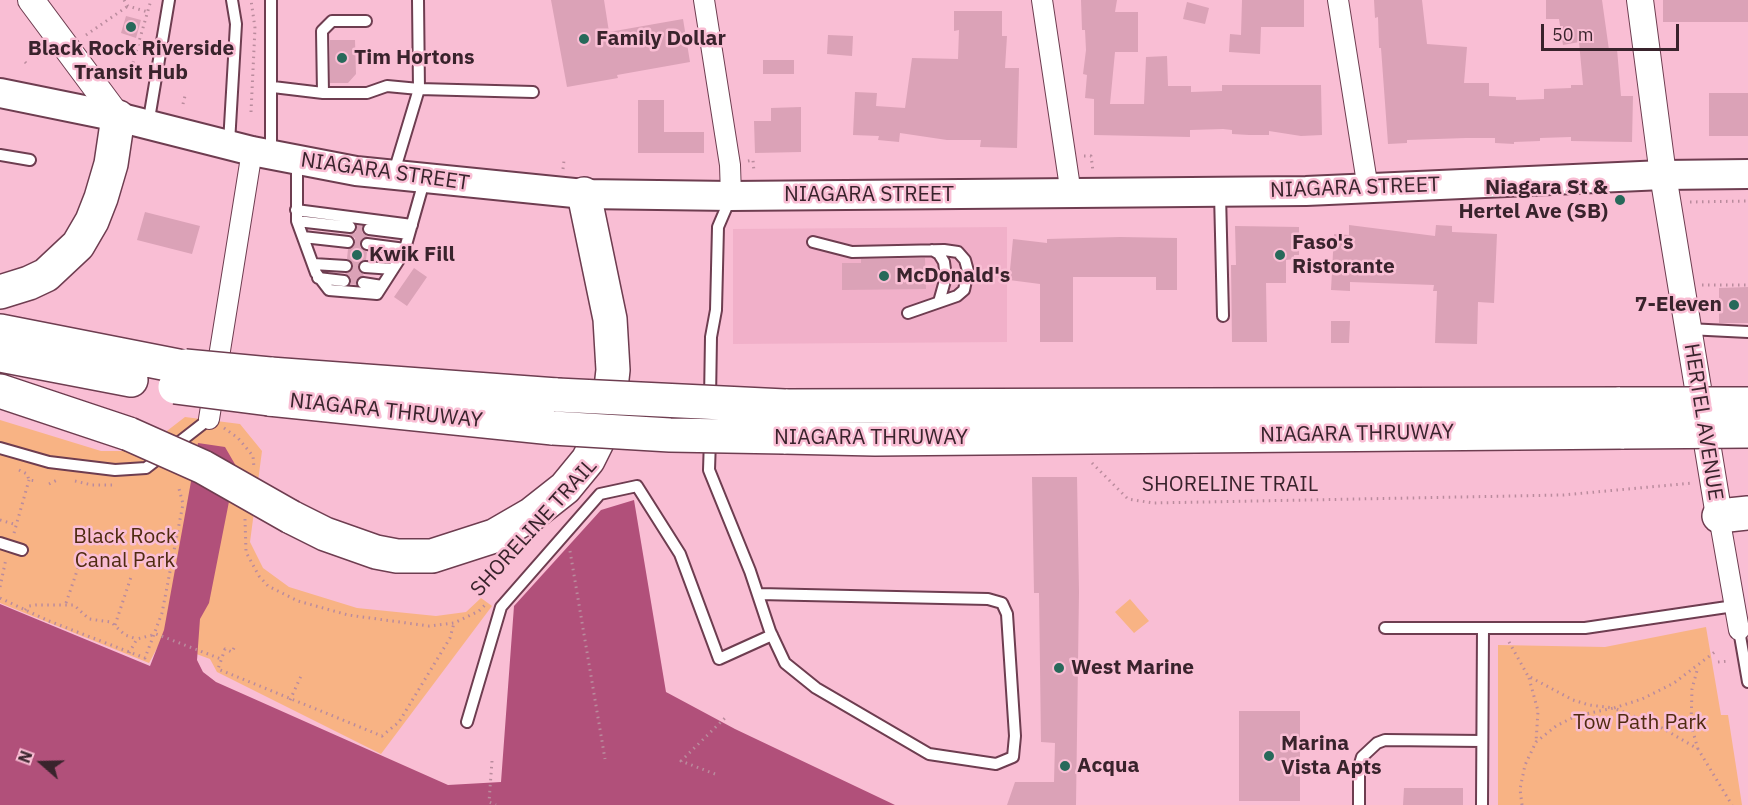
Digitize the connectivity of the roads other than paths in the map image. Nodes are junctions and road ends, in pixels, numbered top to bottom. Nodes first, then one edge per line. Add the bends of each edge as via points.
1 (31, 0) edge
2 (169, 0) edge
3 (232, 0) edge
4 (271, 0) edge
5 (418, 0) edge
6 (704, 0) edge
7 (1042, 0) edge
8 (1338, 0) edge
9 (1640, 0) edge
10 (366, 21) dead end
11 (273, 87) junction
12 (419, 89) junction
13 (533, 92) dead end
14 (0, 93) edge
15 (323, 93) junction
16 (133, 121) junction
17 (262, 153) junction
18 (0, 155) edge
19 (30, 160) dead end
20 (1748, 174) edge
21 (393, 176) junction
22 (422, 179) junction
23 (574, 182) junction
24 (1368, 189) junction
25 (1665, 189) junction
26 (1220, 192) junction
27 (1071, 194) junction
28 (731, 196) junction
29 (296, 215) junction
30 (350, 227) dead end
31 (369, 229) dead end
32 (411, 229) junction
33 (303, 237) junction
34 (348, 242) dead end
35 (813, 242) dead end
36 (368, 244) dead end
37 (405, 249) junction
38 (932, 250) junction
39 (313, 264) junction
40 (346, 266) dead end
41 (365, 267) dead end
42 (393, 269) junction
43 (318, 278) junction
44 (344, 281) dead end
45 (363, 283) dead end
46 (382, 286) junction
47 (0, 292) edge
48 (939, 302) junction
49 (908, 313) dead end
50 (1223, 316) dead end
51 (1688, 329) junction
52 (0, 331) edge
53 (1748, 332) edge
54 (0, 355) edge
55 (176, 376) junction
56 (269, 386) junction
57 (0, 392) edge
58 (1748, 404) edge
59 (1622, 418) junction
60 (209, 419) joint
61 (784, 422) junction
62 (1748, 431) edge
63 (0, 448) edge
64 (1733, 514) edge
65 (0, 543) edge
66 (22, 550) dead end
67 (759, 594) junction
68 (1734, 606) junction
69 (1385, 628) dead end
70 (1483, 628) junction
71 (1739, 630) joint
72 (772, 636) junction
73 (1748, 682) edge
74 (467, 722) dead end
75 (1482, 741) junction
76 (1359, 805) edge
77 (1482, 805) edge

1 - 16 street
2 - 16 lane
3 - 17 lane
4 - 11 lane
5 - 12 lane
6 - 28 street via 730,165
7 - 27 street
8 - 24 street
9 - 25 street, HERTEL AVENUE
10 - 15 lane via 332,21 322,31
11 - 15 lane
11 - 17 lane
12 - 13 lane
12 - 15 lane via 387,86 367,93
12 - 21 lane
14 - 16 main road, NIAGARA STREET
16 - 17 main road, NIAGARA STREET
16 - 47 highway via 111,164 92,221 78,245 46,275
17 - 21 main road, NIAGARA STREET
17 - 29 lane
17 - 60 street
18 - 19 lane
20 - 25 main road, NIAGARA STREET
21 - 22 main road, NIAGARA STREET
22 - 23 main road, NIAGARA STREET
22 - 32 lane
23 - 28 main road, NIAGARA STREET
23 - 57 highway, bridge via 610,319 610,397 597,442 570,482 515,525 472,545 432,556 376,552 325,534 203,467 129,434
24 - 25 main road, NIAGARA STREET
24 - 26 main road, NIAGARA STREET
25 - 51 street, HERTEL AVENUE
26 - 27 main road, NIAGARA STREET
26 - 50 lane
27 - 28 main road, NIAGARA STREET
28 - 67 lane via 718,227 709,470
29 - 30 lane
29 - 32 lane
29 - 33 lane
31 - 32 lane
32 - 37 lane
33 - 34 lane
33 - 39 lane
35 - 38 lane via 852,252
36 - 37 lane
37 - 42 lane
38 - 48 lane via 944,262 946,277
38 - 48 lane via 958,252 968,271 964,290
39 - 40 lane
39 - 43 lane
41 - 42 lane
42 - 46 lane
43 - 44 lane
43 - 46 lane via 329,291 377,294
45 - 46 lane
48 - 49 lane
51 - 53 lane
51 - 64 street, HERTEL AVENUE
52 - 55 highway, NIAGARA THRUWAY
54 - 55 highway, NIAGARA THRUWAY
55 - 56 highway, NIAGARA THRUWAY, bridge
56 - 61 highway, NIAGARA THRUWAY, bridge via 557,395
56 - 61 highway, NIAGARA THRUWAY, bridge via 553,428 670,435
58 - 59 highway, NIAGARA THRUWAY, bridge
59 - 61 highway, NIAGARA THRUWAY via 887,439
59 - 62 highway, NIAGARA THRUWAY, bridge
60 - 63 lane via 146,468 115,470 49,462
64 - 68 street, HERTEL AVENUE
65 - 66 lane
67 - 72 lane
67 - 72 lane via 988,599 1002,603 1007,614 1013,757 996,764 929,754 816,688 785,663
68 - 70 lane via 1585,628
68 - 71 street, HERTEL AVENUE
69 - 70 lane
70 - 75 lane
71 - 73 lane
72 - 74 lane via 719,659 680,554 637,486 600,494 501,607
75 - 76 lane via 1377,742 1362,757 1359,767
75 - 77 lane

